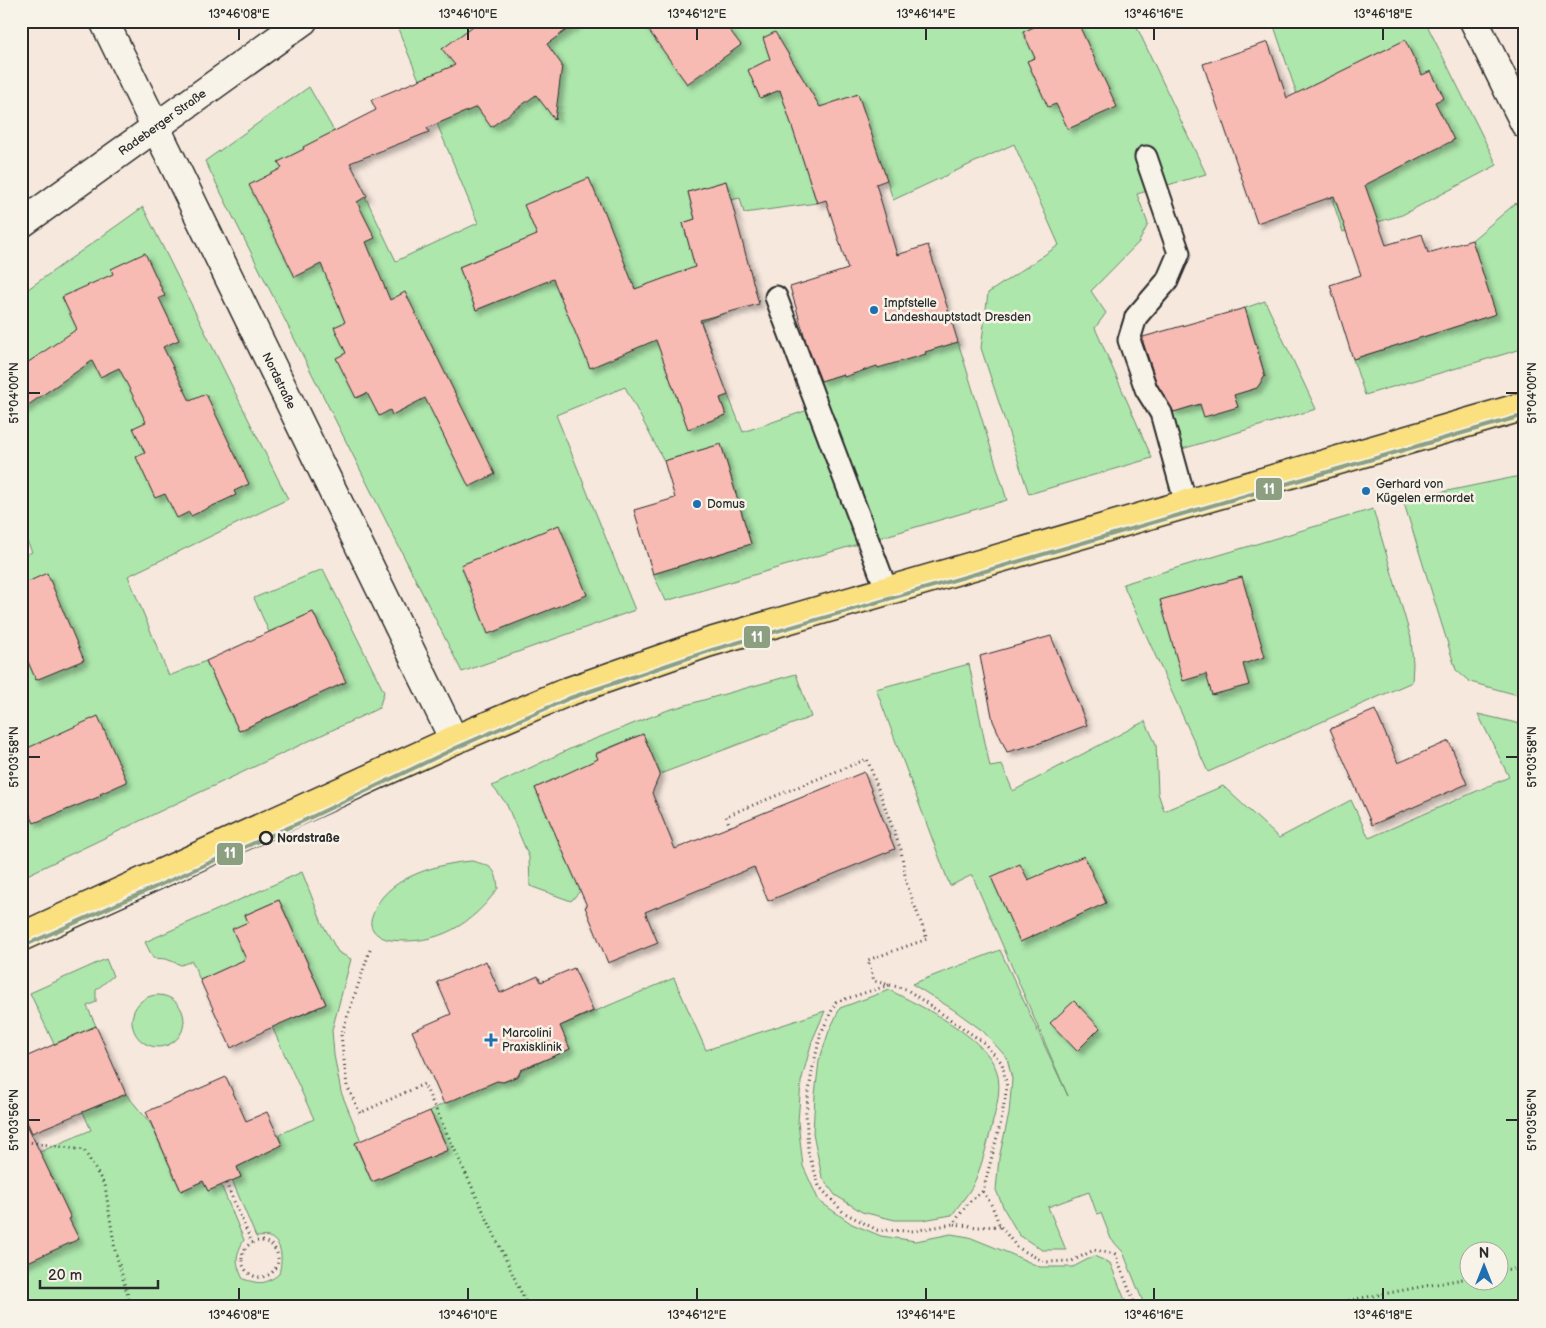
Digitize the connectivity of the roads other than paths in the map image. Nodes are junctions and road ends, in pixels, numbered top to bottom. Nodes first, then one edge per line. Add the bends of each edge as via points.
1 (104, 21) edge
2 (304, 21) edge
3 (1474, 21) edge
4 (1525, 124) edge
5 (156, 127) junction
6 (1146, 156) dead end
7 (21, 224) edge
8 (776, 297) dead end
9 (1525, 406) edge
10 (1186, 504) junction
11 (888, 591) junction
12 (454, 740) junction
13 (21, 938) edge

1 - 5 street, Nordstraße
2 - 5 street, Radeberger Straße
3 - 4 street
5 - 7 street, Radeberger Straße
5 - 12 street, Nordstraße
6 - 10 lane via 1179,253 1167,281 1136,317 1129,340 1146,389 1161,414
8 - 11 lane
9 - 10 main road
10 - 11 main road
11 - 12 main road via 707,643 567,692
12 - 13 main road

